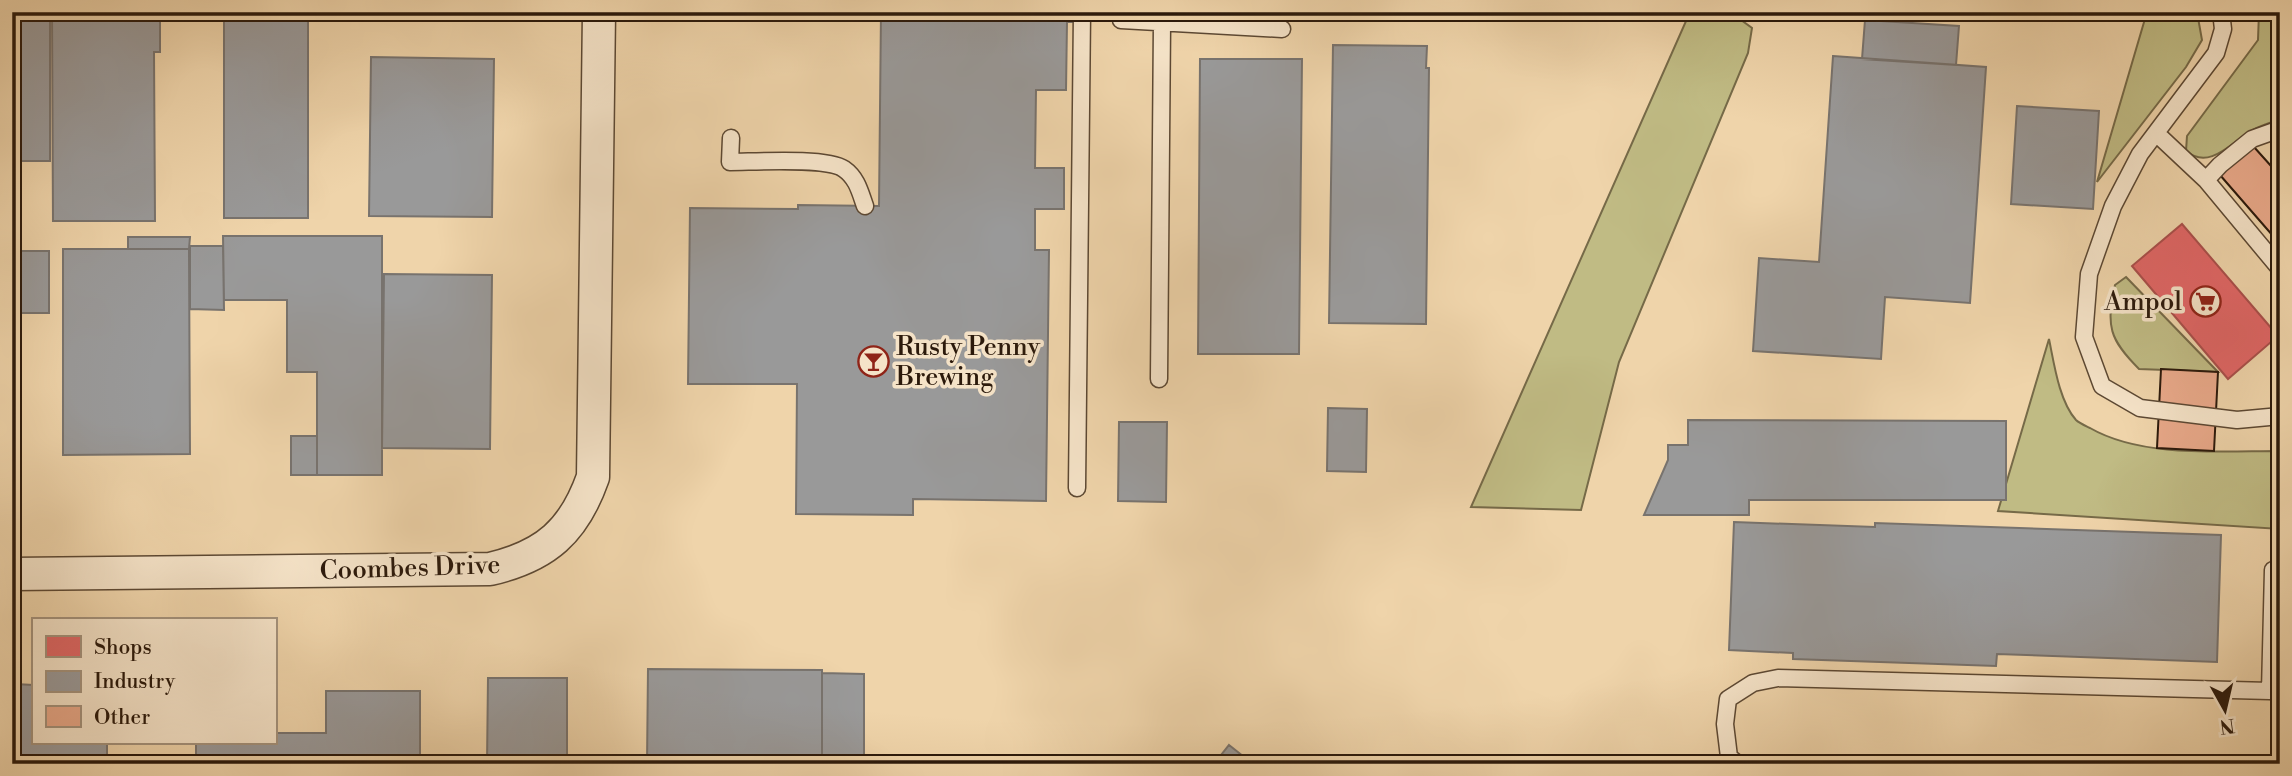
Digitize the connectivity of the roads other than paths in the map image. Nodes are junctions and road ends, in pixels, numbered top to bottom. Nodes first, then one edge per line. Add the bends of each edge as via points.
1 (599, 12) edge
2 (1082, 12) edge
3 (1121, 12) edge
4 (2221, 12) edge
5 (1162, 23) junction
6 (1282, 29) dead end
7 (2280, 129) edge
8 (2157, 134) junction
9 (730, 138) dead end
10 (2206, 180) junction
11 (865, 206) dead end
12 (2280, 269) edge
13 (1159, 379) dead end
14 (2280, 416) edge
15 (1077, 488) dead end
16 (2273, 570) dead end
17 (12, 574) edge
18 (2275, 691) edge
19 (1738, 764) edge

1 - 17 street, Coombes Drive via 593,477 567,528 519,562 490,569
2 - 15 lane
3 - 5 lane via 1121,20
4 - 8 lane via 2223,29 2216,53
5 - 6 lane
5 - 13 lane
7 - 10 lane via 2252,139
8 - 10 lane
8 - 14 lane via 2140,154 2113,206 2090,274 2084,337 2102,386 2140,408 2237,420
9 - 11 lane via 730,162 812,162 842,167 856,181
10 - 12 lane
16 - 18 lane
18 - 19 lane via 1778,678 1753,683 1728,699 1729,757

